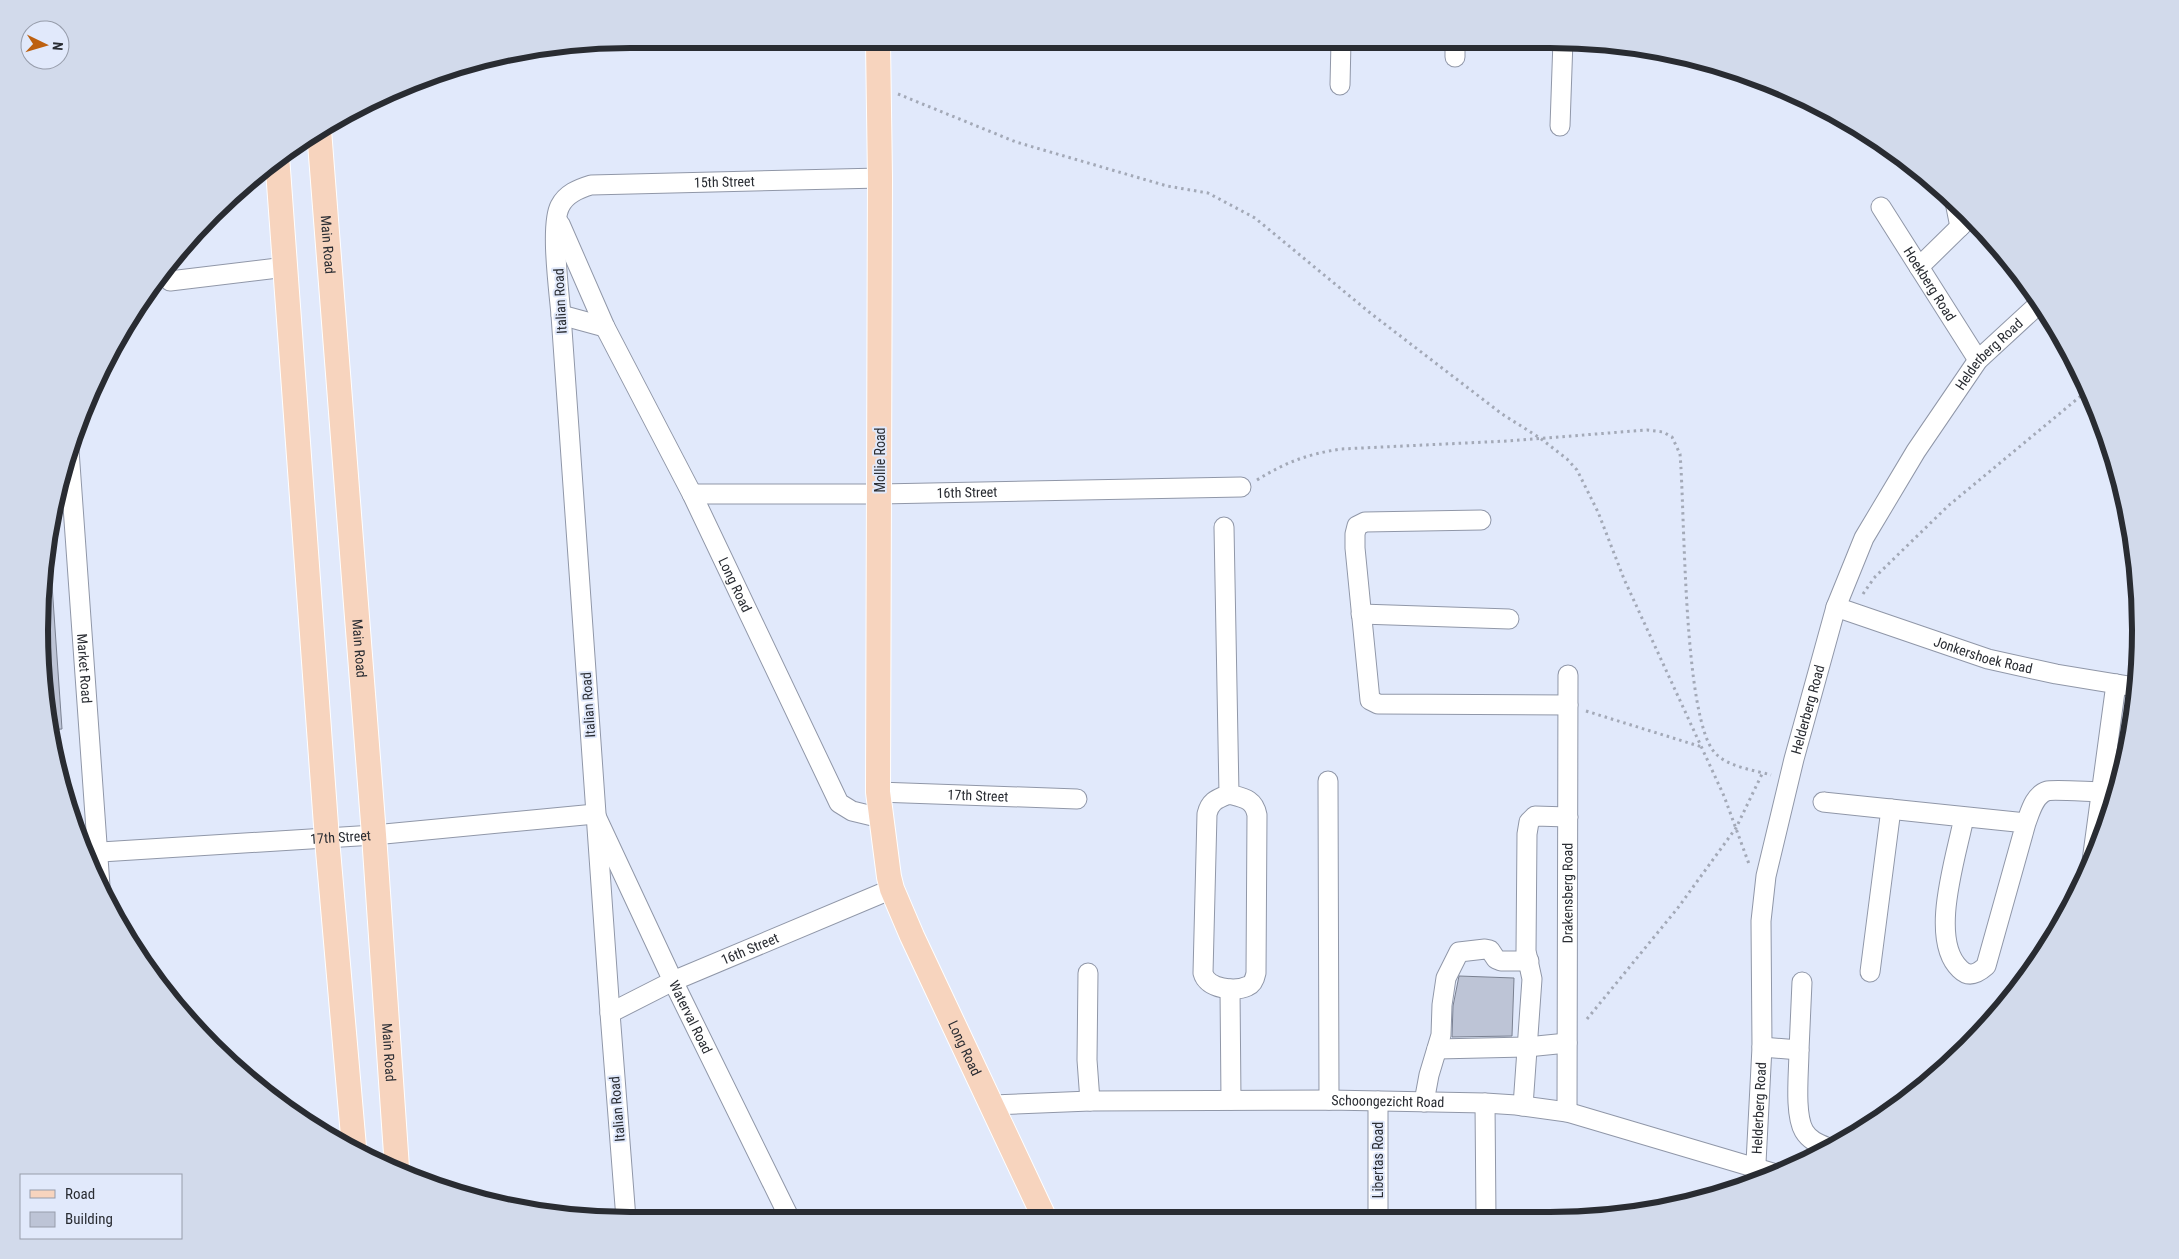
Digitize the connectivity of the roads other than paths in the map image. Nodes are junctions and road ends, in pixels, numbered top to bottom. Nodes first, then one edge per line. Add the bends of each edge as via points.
1 (878, 48) edge
2 (1341, 48) edge
3 (1563, 48) edge
4 (1340, 85) dead end
5 (1560, 126) dead end
6 (320, 137) edge
7 (278, 166) edge
8 (880, 178) junction
9 (1881, 208) dead end
10 (556, 217) junction
11 (1966, 222) edge
12 (286, 267) junction
13 (1920, 267) junction
14 (170, 281) dead end
15 (2034, 308) edge
16 (560, 315) junction
17 (605, 328) junction
18 (1978, 360) junction
19 (70, 469) edge
20 (1241, 487) road end
21 (692, 494) junction
22 (880, 494) junction
23 (1481, 520) dead end
24 (1224, 527) dead end
25 (1843, 610) junction
26 (1361, 614) junction
27 (1509, 619) dead end
28 (1568, 675) dead end
29 (2116, 684) junction
30 (2129, 686) edge
31 (1568, 705) junction
32 (1328, 781) dead end
33 (878, 792) junction
34 (2102, 792) junction
35 (1229, 794) junction
36 (1076, 799) dead end
37 (1891, 809) junction
38 (596, 814) junction
39 (1568, 817) junction
40 (1964, 817) junction
41 (881, 818) junction
42 (2026, 823) junction
43 (2097, 827) edge
44 (374, 835) junction
45 (327, 839) junction
46 (91, 849) edge
47 (91, 852) edge
48 (890, 883) junction
49 (1528, 961) junction
50 (1870, 972) dead end
51 (1088, 973) dead end
52 (673, 982) junction
53 (1802, 982) dead end
54 (1230, 989) junction
55 (610, 1013) junction
56 (1567, 1043) junction
57 (1762, 1047) junction
58 (1527, 1048) junction
59 (1437, 1049) junction
60 (1799, 1050) junction
61 (1231, 1100) junction
62 (1329, 1100) junction
63 (1090, 1101) junction
64 (1378, 1101) junction
65 (1424, 1102) junction
66 (1486, 1103) junction
67 (993, 1105) junction
68 (1523, 1106) junction
69 (1567, 1112) junction
70 (354, 1142) edge
71 (1820, 1144) edge
72 (397, 1162) edge
73 (1762, 1171) edge
74 (1758, 1173) edge
75 (625, 1212) edge
76 (787, 1212) edge
77 (1043, 1212) edge
78 (1378, 1212) edge
79 (1486, 1212) edge

1 - 8 main road, Mollie Road
2 - 4 street
3 - 5 street
6 - 44 main road, Main Road
7 - 12 main road
8 - 10 street, 15th Street via 591,185 569,195
8 - 22 main road, Mollie Road
9 - 13 street, Hoekberg Road
10 - 16 street, Italian Road
10 - 17 street, Long Road
11 - 13 street
12 - 14 street
12 - 45 main road
13 - 18 street, Hoekberg Road
15 - 18 street, Helderberg Road
16 - 17 street
16 - 38 street, Italian Road
17 - 21 street, Long Road
18 - 25 street, Helderberg Road via 1916,451 1864,538
19 - 46 street, Market Road
20 - 22 street, 16th Street
21 - 22 street, 16th Street
21 - 41 street, Long Road via 839,803 852,811
22 - 33 main road, Mollie Road
23 - 26 street via 1359,523 1355,534
24 - 35 street
25 - 29 street, Jonkershoek Road via 1988,659
25 - 57 street, Helderberg Road via 1789,780 1766,876 1761,921
26 - 27 street
26 - 31 street via 1371,702
28 - 31 street, Drakensberg Road
29 - 30 street, Jonkershoek Road
29 - 34 street
31 - 39 street, Drakensberg Road
32 - 62 street
33 - 36 street, 17th Street
33 - 41 main road, Mollie Road
34 - 42 street via 2047,792 2031,808
34 - 43 street
35 - 54 street via 1214,800 1207,814 1203,973 1210,984
35 - 54 street via 1248,799 1255,805 1257,815 1256,973 1249,986
37 - 40 street
37 - 40 street via 1823,802
37 - 50 street
38 - 44 street, 17th Street
38 - 52 street, Waterval Road
38 - 55 street, Italian Road
39 - 49 street via 1535,816 1529,822
39 - 56 street, Drakensberg Road
40 - 42 street
40 - 42 street via 1946,910 1946,937 1954,963 1965,974 1972,975 1986,966
41 - 48 main road, Mollie Road
44 - 45 street, 17th Street
44 - 72 main road, Main Road
45 - 47 street, 17th Street
45 - 70 main road
48 - 52 street, 16th Street
48 - 67 main road, Long Road
49 - 58 street via 1532,979
49 - 59 street via 1501,962 1486,949 1459,952 1446,978
51 - 63 street
52 - 55 street, 16th Street
52 - 76 street, Waterval Road
53 - 60 street
54 - 61 street
55 - 75 street, Italian Road
56 - 58 street
56 - 69 street, Drakensberg Road
57 - 60 street
57 - 73 street, Helderberg Road
58 - 59 street
58 - 68 street
59 - 65 street
60 - 71 street via 1799,1116 1804,1130
61 - 62 street, Schoongezicht Road
61 - 63 street, Schoongezicht Road
62 - 64 street, Schoongezicht Road
63 - 67 street, Schoongezicht Road
64 - 65 street, Schoongezicht Road
64 - 78 street, Libertas Road
65 - 66 street, Schoongezicht Road
66 - 68 street, Schoongezicht Road
66 - 79 street
67 - 77 main road, Long Road
68 - 69 street, Schoongezicht Road
69 - 74 street, Schoongezicht Road

